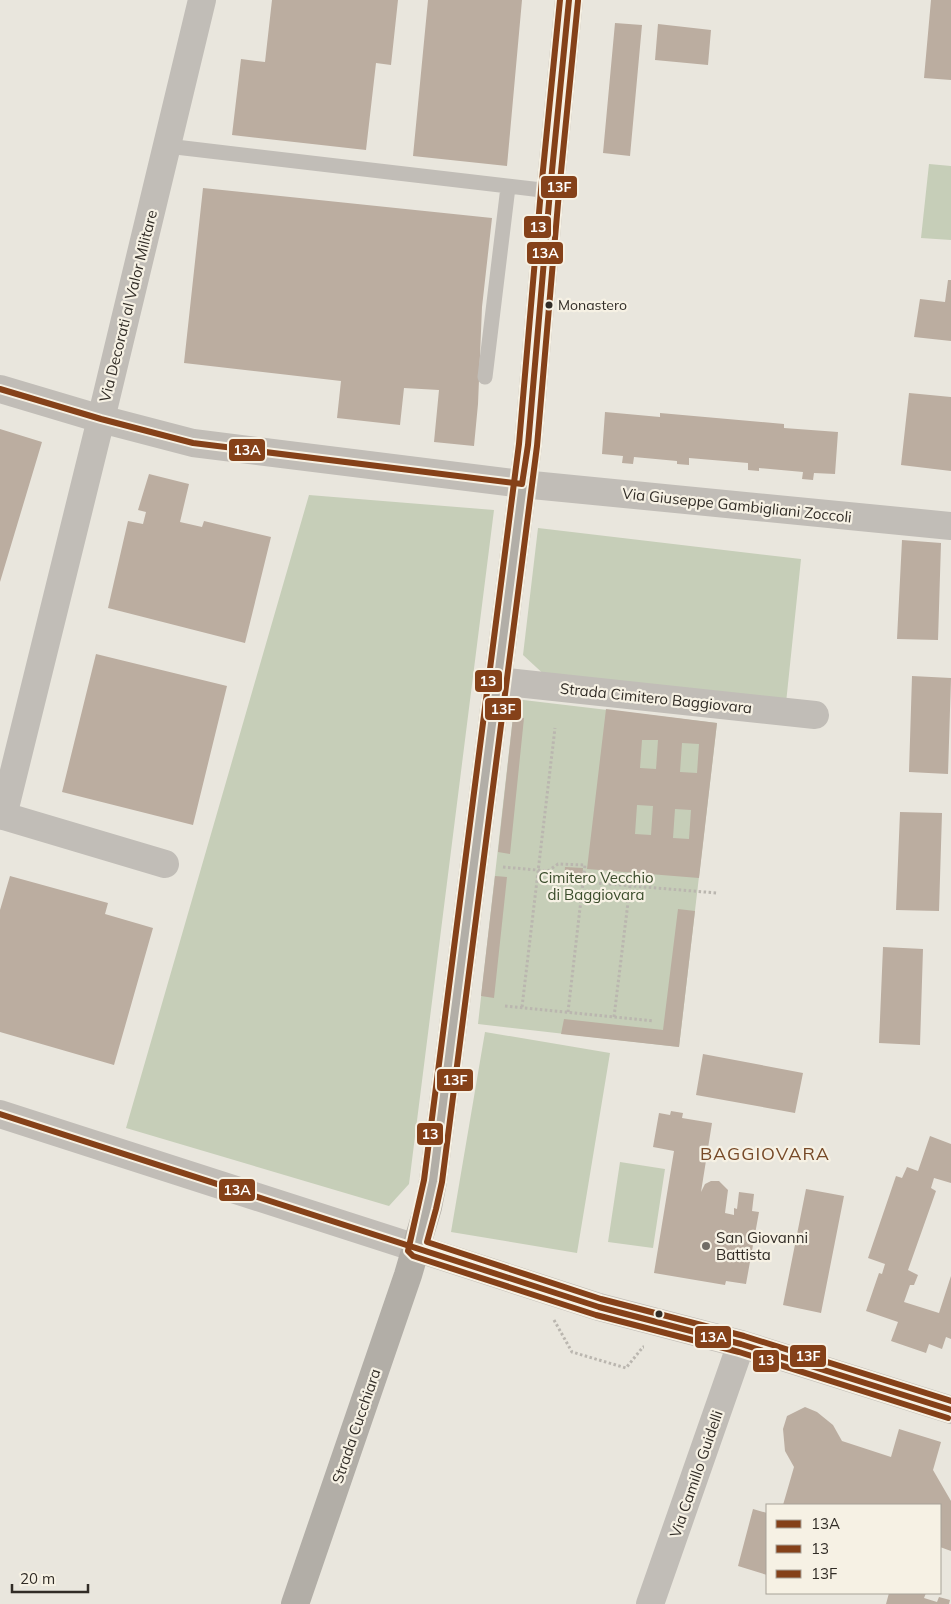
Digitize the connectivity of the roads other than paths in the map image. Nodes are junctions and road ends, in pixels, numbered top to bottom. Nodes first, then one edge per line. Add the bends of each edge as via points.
1 (202, 0) edge
2 (569, 0) edge
3 (167, 146) junction
4 (508, 187) junction
5 (550, 191) junction
6 (485, 377) dead end
7 (0, 389) edge
8 (101, 419) junction
9 (522, 484) junction
10 (951, 526) edge
11 (497, 682) junction
12 (815, 715) dead end
13 (1, 816) edge
14 (165, 864) dead end
15 (0, 1114) edge
16 (416, 1248) junction
17 (741, 1344) junction
18 (951, 1410) edge
19 (295, 1604) edge
20 (650, 1604) edge

1 - 3 street, Via Decorati al Valor Militare
2 - 5 main road, Strada Cucchiara
3 - 4 lane
3 - 8 street, Via Decorati al Valor Militare
4 - 5 lane
4 - 6 lane
5 - 9 main road, Strada Cucchiara
7 - 8 street, Via Giuseppe Gambigliani Zoccoli
8 - 9 street, Via Giuseppe Gambigliani Zoccoli via 193,443
8 - 13 street, Via Decorati al Valor Militare
9 - 10 street, Via Giuseppe Gambigliani Zoccoli
9 - 11 main road, Strada Cucchiara
11 - 12 street, Strada Cimitero Baggiovara
11 - 16 main road, Strada Cucchiara via 433,1181
13 - 14 street
15 - 16 street
16 - 17 street via 599,1306
16 - 19 main road, Strada Cucchiara
17 - 18 street
17 - 20 street, Via Camillo Guidelli

